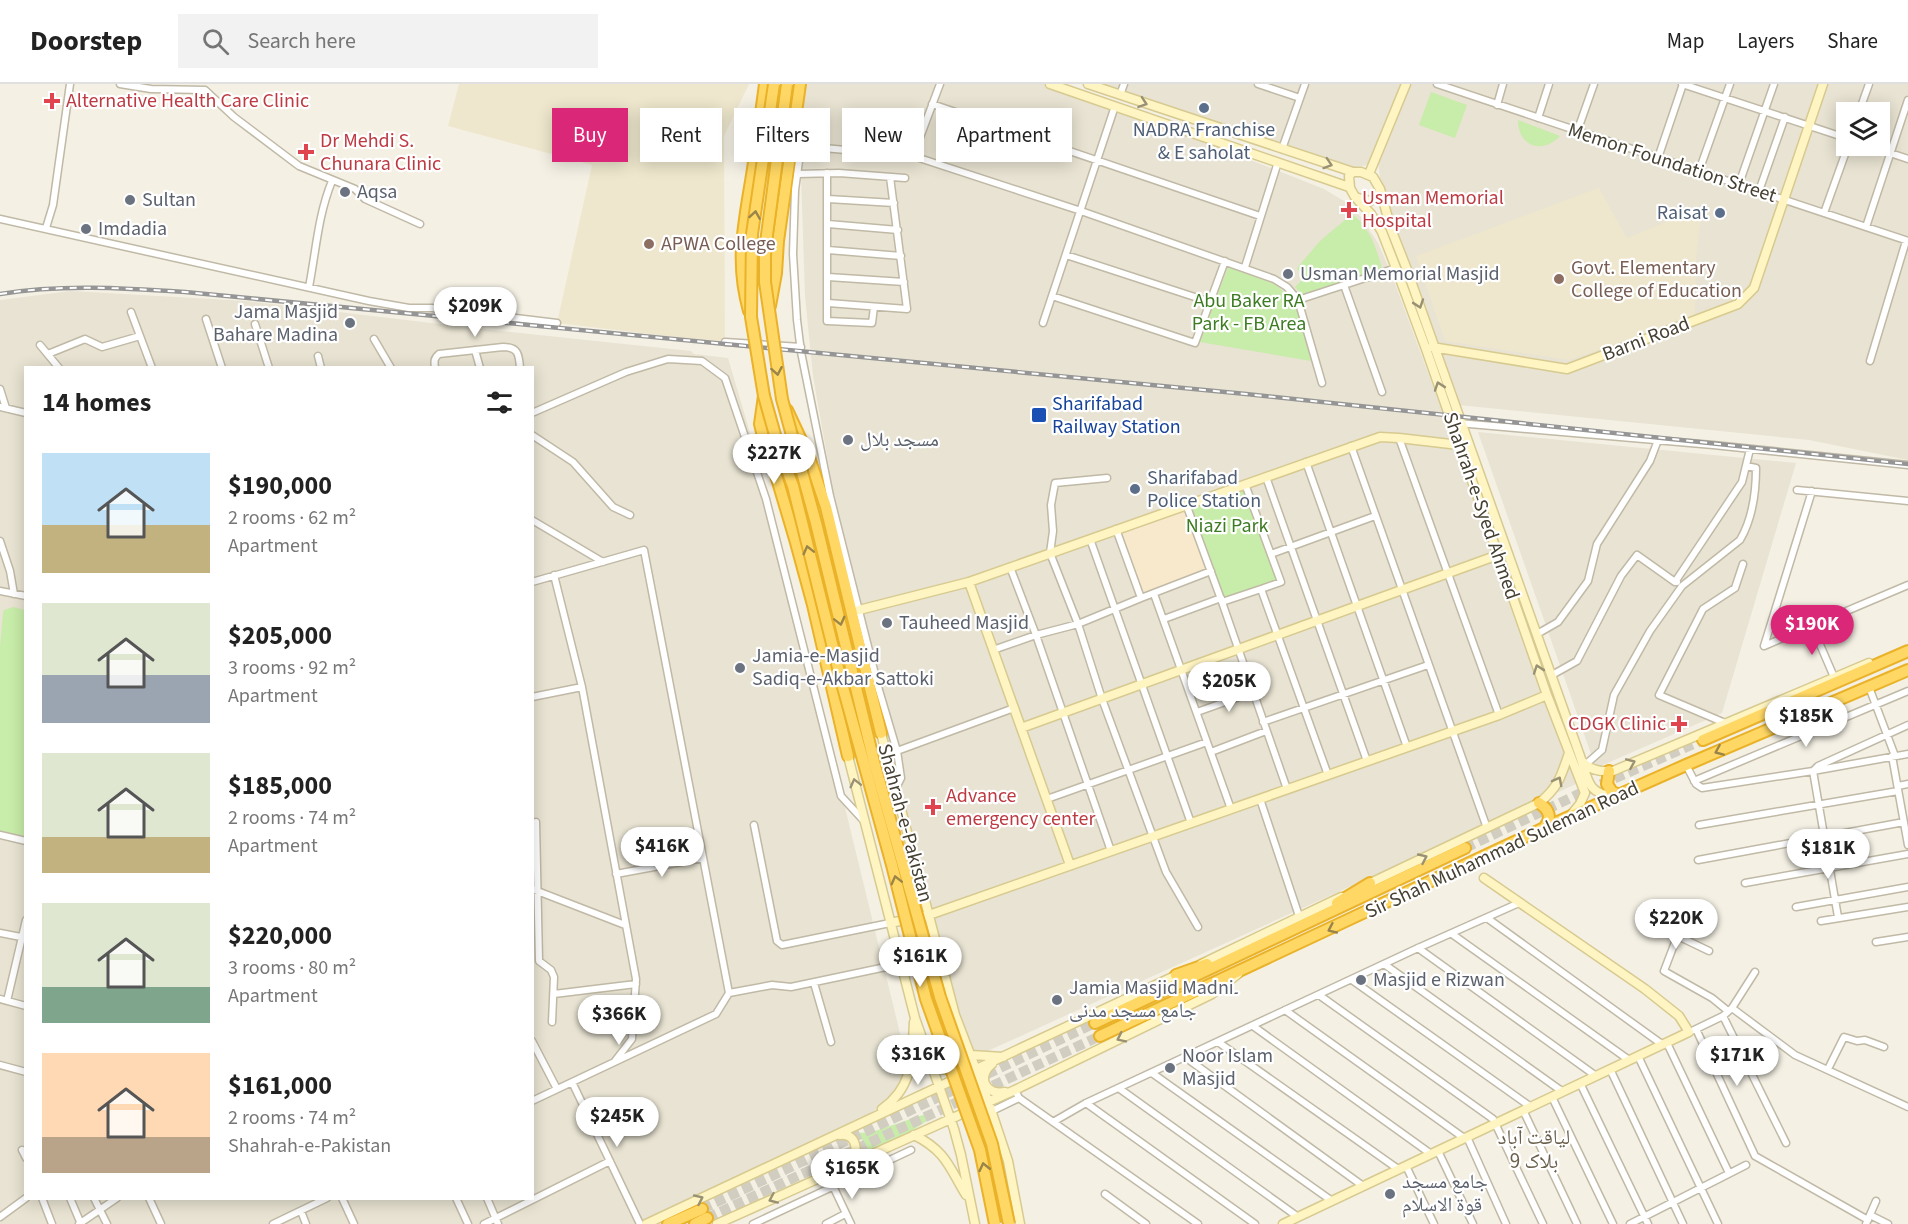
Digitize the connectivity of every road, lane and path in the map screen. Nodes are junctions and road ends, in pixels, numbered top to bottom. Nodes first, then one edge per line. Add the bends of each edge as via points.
1 (70, 84) edge
2 (120, 84) edge
3 (765, 84) edge
4 (774, 84) edge
5 (787, 84) edge
6 (800, 84) edge
7 (940, 84) edge
8 (1050, 84) edge
9 (1088, 84) edge
10 (1124, 84) edge
11 (1258, 84) edge
12 (1305, 84) edge
13 (1406, 84) edge
14 (1437, 84) edge
15 (1503, 84) edge
16 (1549, 84) edge
17 (1594, 84) edge
18 (1683, 84) edge
19 (1730, 84) edge
20 (1774, 84) edge
21 (1823, 84) edge
22 (1869, 84) edge
23 (1459, 88) edge
24 (1120, 95) junction
25 (1300, 98) junction
26 (1725, 98) junction
27 (1908, 100) edge
28 (1863, 102) edge
29 (933, 104) junction
30 (1497, 105) junction
31 (1115, 106) junction
32 (1765, 111) junction
33 (1785, 117) junction
34 (1538, 118) junction
35 (1810, 125) junction
36 (924, 127) edge
37 (1577, 132) junction
38 (1836, 134) edge
39 (1282, 149) junction
40 (1890, 149) edge
41 (842, 150) edge
42 (1890, 152) edge
43 (1844, 156) edge
44 (1888, 156) edge
45 (1658, 158) junction
46 (1908, 159) edge
47 (924, 160) edge
48 (1098, 160) junction
49 (1278, 162) junction
50 (1699, 171) junction
51 (1353, 172) junction
52 (827, 173) junction
53 (797, 174) junction
54 (1369, 174) junction
55 (890, 177) junction
56 (905, 178) dead end
57 (332, 181) junction
58 (1739, 184) junction
59 (1350, 187) junction
60 (1380, 189) junction
61 (1760, 191) junction
62 (1355, 197) junction
63 (828, 199) junction
64 (1785, 199) junction
65 (894, 203) junction
66 (1081, 211) junction
67 (1824, 213) junction
68 (1260, 216) junction
69 (0, 219) edge
70 (420, 224) dead end
71 (828, 224) junction
72 (1866, 227) junction
73 (46, 228) junction
74 (898, 230) junction
75 (1907, 241) edge
76 (828, 250) junction
77 (1066, 255) junction
78 (901, 256) junction
79 (1225, 261) junction
80 (1245, 267) junction
81 (1396, 268) junction
82 (828, 277) junction
83 (904, 282) junction
84 (1344, 285) junction
85 (309, 287) junction
86 (1052, 296) junction
87 (1298, 300) junction
88 (1210, 302) junction
89 (828, 303) junction
90 (874, 307) junction
91 (769, 309) junction
92 (131, 312) dead end
93 (751, 317) junction
94 (206, 318) dead end
95 (557, 323) dead end
96 (1043, 323) dead end
97 (255, 324) dead end
98 (140, 336) junction
99 (374, 339) dead end
100 (725, 342) dead end
101 (40, 345) dead end
102 (801, 347) junction
103 (1430, 348) junction
104 (475, 350) junction
105 (48, 354) junction
106 (318, 356) dead end
107 (1870, 361) dead end
108 (57, 366) edge
109 (151, 366) edge
110 (221, 366) edge
111 (268, 366) edge
112 (320, 366) edge
113 (390, 366) edge
114 (435, 366) edge
115 (479, 366) edge
116 (520, 366) edge
117 (1322, 383) dead end
118 (0, 389) edge
119 (1382, 392) dead end
120 (764, 396) junction
121 (782, 399) junction
122 (3, 408) edge
123 (534, 412) edge
124 (24, 413) edge
125 (1461, 422) junction
126 (1452, 425) junction
127 (534, 436) edge
128 (1400, 438) junction
129 (1658, 440) junction
130 (1459, 445) junction
131 (1351, 446) junction
132 (1750, 449) junction
133 (1306, 462) junction
134 (1908, 465) edge
135 (1746, 466) junction
136 (1266, 477) junction
137 (1107, 478) dead end
138 (1245, 484) junction
139 (1797, 490) dead end
140 (1812, 491) junction
141 (1908, 501) edge
142 (1186, 504) junction
143 (630, 515) dead end
144 (1375, 516) junction
145 (534, 521) edge
146 (1116, 529) junction
147 (1330, 532) junction
148 (1090, 539) junction
149 (0, 541) edge
150 (1291, 547) junction
151 (1050, 553) junction
152 (1271, 554) junction
153 (1498, 555) junction
154 (603, 562) junction
155 (1743, 564) dead end
156 (1010, 567) junction
157 (1211, 571) junction
158 (1448, 573) junction
159 (554, 575) junction
160 (534, 581) edge
161 (969, 582) junction
162 (1675, 582) junction
163 (1908, 585) edge
164 (1682, 586) junction
165 (1261, 589) junction
166 (1401, 590) junction
167 (0, 591) edge
168 (14, 594) junction
169 (1154, 594) junction
170 (24, 596) edge
171 (1141, 598) junction
172 (1222, 600) junction
173 (1357, 606) junction
174 (1115, 609) junction
175 (859, 610) junction
176 (1164, 619) junction
177 (1317, 621) junction
178 (1078, 624) junction
179 (1812, 626) junction
180 (1537, 634) junction
181 (1036, 635) junction
182 (1278, 635) junction
183 (1238, 649) junction
184 (993, 650) junction
185 (1908, 651) edge
186 (1428, 665) junction
187 (1182, 670) junction
188 (1908, 670) edge
189 (1552, 675) junction
190 (1834, 677) junction
191 (1383, 681) junction
192 (1142, 684) junction
193 (582, 687) junction
194 (1869, 687) junction
195 (1908, 691) edge
196 (1253, 692) junction
197 (1344, 694) junction
198 (1547, 695) junction
199 (534, 697) edge
200 (1102, 699) junction
201 (1877, 706) junction
202 (1014, 708) junction
203 (1304, 708) junction
204 (1197, 712) junction
205 (1062, 713) junction
206 (1499, 715) junction
207 (1263, 722) junction
208 (1725, 723) junction
209 (1908, 725) edge
210 (1022, 728) junction
211 (1266, 730) junction
212 (1451, 731) junction
213 (881, 733) joint
214 (1887, 734) junction
215 (1703, 740) tunnel mouth
216 (1207, 742) junction
217 (1407, 747) junction
218 (897, 751) junction
219 (1211, 752) junction
220 (1569, 753) junction
221 (1908, 753) edge
222 (848, 756) joint
223 (1167, 756) junction
224 (1580, 756) junction
225 (1894, 756) junction
226 (1368, 761) junction
227 (1585, 765) junction
228 (1686, 765) junction
229 (1128, 770) junction
230 (1609, 771) junction
231 (1813, 771) junction
232 (1328, 775) junction
233 (1694, 782) junction
234 (1088, 784) junction
235 (1908, 784) edge
236 (896, 788) junction
237 (1898, 788) junction
238 (1287, 789) junction
239 (1618, 796) junction
240 (1047, 799) junction
241 (1260, 799) junction
242 (1539, 803) junction
243 (1819, 804) junction
244 (1231, 809) junction
245 (1568, 818) junction
246 (864, 821) junction
247 (536, 822) dead end
248 (1904, 822) junction
249 (1191, 823) junction
250 (754, 825) dead end
251 (1699, 825) dead end
252 (1487, 828) junction
253 (1544, 828) junction
254 (1907, 834) edge
255 (0, 835) edge
256 (1152, 837) junction
257 (1824, 837) junction
258 (24, 841) edge
259 (1908, 845) edge
260 (1465, 848) tunnel mouth
261 (1111, 851) junction
262 (1908, 854) edge
263 (704, 858) junction
264 (1698, 860) dead end
265 (1070, 865) junction
266 (1830, 867) junction
267 (616, 874) junction
268 (1484, 878) dead end
269 (1370, 883) junction
270 (1744, 883) dead end
271 (1908, 886) edge
272 (535, 890) edge
273 (1835, 900) junction
274 (1519, 903) junction
275 (1796, 907) dead end
276 (1908, 907) edge
277 (929, 915) junction
278 (1299, 916) junction
279 (1838, 917) junction
280 (1486, 918) junction
281 (1821, 921) dead end
282 (890, 923) junction
283 (625, 925) junction
284 (1655, 925) dead end
285 (1198, 927) dead end
286 (1293, 930) junction
287 (0, 933) edge
288 (1452, 934) junction
289 (1677, 937) junction
290 (1908, 937) edge
291 (24, 938) edge
292 (1876, 942) dead end
293 (1266, 943) junction
294 (1418, 948) junction
295 (1709, 951) dead end
296 (536, 961) edge
297 (900, 964) junction
298 (1384, 964) junction
299 (1245, 969) junction
300 (1755, 972) dead end
301 (1176, 975) junction
302 (1352, 980) junction
303 (814, 983) junction
304 (636, 984) junction
305 (729, 993) junction
306 (554, 994) junction
307 (1319, 995) junction
308 (0, 999) edge
309 (8, 1001) junction
310 (24, 1005) edge
311 (1285, 1011) junction
312 (1728, 1012) junction
313 (915, 1018) junction
314 (552, 1022) dead end
315 (1095, 1023) tunnel mouth
316 (1253, 1026) junction
317 (1693, 1031) junction
318 (1100, 1036) tunnel mouth
319 (632, 1039) junction
320 (831, 1042) dead end
321 (1218, 1042) junction
322 (1665, 1044) junction
323 (534, 1045) edge
324 (645, 1047) junction
325 (1884, 1047) dead end
326 (970, 1052) junction
327 (1003, 1057) junction
328 (1185, 1057) junction
329 (1634, 1058) junction
330 (615, 1062) junction
331 (931, 1064) junction
332 (0, 1065) edge
333 (977, 1069) junction
334 (1610, 1069) junction
335 (1828, 1070) junction
336 (24, 1071) edge
337 (1152, 1073) junction
338 (1596, 1076) junction
339 (573, 1082) junction
340 (1580, 1083) junction
341 (939, 1087) junction
342 (557, 1089) junction
343 (1120, 1089) junction
344 (1563, 1092) junction
345 (1017, 1094) junction
346 (1552, 1096) junction
347 (534, 1100) edge
348 (988, 1101) junction
349 (1086, 1103) junction
350 (1908, 1107) edge
351 (1527, 1109) junction
352 (993, 1114) junction
353 (950, 1119) junction
354 (1053, 1122) junction
355 (862, 1123) junction
356 (1496, 1124) junction
357 (954, 1129) junction
358 (836, 1135) junction
359 (914, 1135) junction
360 (1465, 1137) junction
361 (1786, 1143) dead end
362 (22, 1150) dead end
363 (911, 1150) dead end
364 (1434, 1152) junction
365 (24, 1154) edge
366 (610, 1161) junction
367 (850, 1165) junction
368 (1746, 1165) dead end
369 (1402, 1167) junction
370 (1729, 1173) junction
371 (833, 1186) junction
372 (1363, 1186) junction
373 (1701, 1188) junction
374 (1105, 1194) dead end
375 (24, 1199) edge
376 (43, 1200) edge
377 (71, 1200) edge
378 (95, 1200) edge
379 (114, 1200) edge
380 (150, 1200) edge
381 (323, 1200) edge
382 (343, 1200) edge
383 (457, 1200) edge
384 (488, 1200) edge
385 (969, 1201) junction
386 (1332, 1201) junction
387 (1876, 1201) dead end
388 (1673, 1203) junction
389 (100, 1211) junction
390 (300, 1211) junction
391 (845, 1214) junction
392 (1644, 1216) junction
393 (0, 1217) edge
394 (1298, 1217) junction
395 (1868, 1220) edge
396 (497, 1221) edge
397 (52, 1224) edge
398 (80, 1224) edge
399 (107, 1224) edge
400 (161, 1224) edge
401 (273, 1224) edge
402 (306, 1224) edge
403 (354, 1224) edge
404 (468, 1224) edge
405 (484, 1224) edge
406 (640, 1224) edge
407 (646, 1224) edge
408 (668, 1224) edge
409 (694, 1224) edge
410 (717, 1224) edge
411 (753, 1224) edge
412 (826, 1224) edge
413 (851, 1224) edge
414 (975, 1224) edge
415 (995, 1224) edge
416 (1009, 1224) edge
417 (1020, 1224) edge
418 (1146, 1224) edge
419 (1197, 1224) edge
420 (1255, 1224) edge
421 (1283, 1224) edge
422 (1434, 1224) edge
423 (1473, 1224) edge
424 (1506, 1224) edge
425 (1543, 1224) edge
426 (1577, 1224) edge
427 (1613, 1224) edge
428 (1630, 1224) edge
429 (1648, 1224) edge
430 (1683, 1224) edge
431 (1718, 1224) edge
432 (1888, 1224) edge

1 - 73 street via 53,205
2 - 57 street via 206,90 234,117 299,165
3 - 93 highway, bridge via 740,260
93 -> 4 highway, bridge via 753,234
5 - 91 highway, bridge via 765,250
6 - 91 highway
7 - 29 street
8 - 31 street
9 - 24 street
10 - 24 street
11 - 25 street
12 - 25 street
13 - 54 street
14 - 23 street, Memon Foundation Street
15 - 30 street
16 - 34 street
17 - 37 street
18 - 26 street
18 - 45 street
19 - 26 street
20 - 32 street
21 - 35 street, Barni Road
22 - 28 street
23 - 30 street, Memon Foundation Street
24 -> 39 street
25 - 39 street
26 - 32 street
26 - 50 street
27 - 40 street
29 - 36 street
29 - 48 street
30 - 34 street, Memon Foundation Street
31 - 48 street
31 - 49 street
32 - 33 street
32 - 58 street
33 - 35 street
33 - 61 street
34 - 37 street, Memon Foundation Street
35 - 38 street
35 - 64 street, Barni Road
37 - 45 street, Memon Foundation Street
39 -> 51 street
41 - 53 street via 801,146
42 - 46 street
43 - 67 street
44 - 72 street
45 - 50 street, Memon Foundation Street
47 - 66 street
48 - 66 street
48 - 68 street
49 - 59 street
49 - 68 street
50 - 58 street, Memon Foundation Street
51 - 54 street
51 - 59 street via 1349,176
52 - 53 street
52 - 55 street
52 - 63 street
53 - 102 street via 793,254
54 - 60 street
55 - 56 street
55 - 65 street
57 - 70 street via 356,189 364,199
57 - 85 street via 317,232
58 - 61 street, Memon Foundation Street
59 - 62 street
60 - 62 street via 1378,197 1370,201
60 -> 103 street, Shahrah-e-Syed Ahmed
61 - 64 street, Memon Foundation Street
62 - 81 street, Shahrah-e-Syed Ahmed via 1382,232
63 - 65 street
63 - 71 street
64 - 67 street, Memon Foundation Street
64 - 103 street, Barni Road via 1754,288 1738,304 1567,369
65 - 74 street
66 - 77 street
66 - 79 street
67 - 72 street, Memon Foundation Street
68 - 80 street
69 - 73 street
71 - 74 street
71 - 76 street
72 - 75 street, Memon Foundation Street
73 - 85 street
74 - 78 street
75 - 107 street
76 - 78 street
76 - 82 street
77 - 86 street
77 - 88 street
78 - 83 street
79 - 80 street
79 - 88 street
80 - 87 street via 1281,283
81 - 84 street
81 - 103 street, Shahrah-e-Syed Ahmed
82 - 83 street
82 - 89 street
83 - 90 street via 907,309
84 - 87 street
84 - 119 street
85 - 95 street via 409,308
86 - 88 street via 1195,344
86 - 96 street
87 - 117 street
89 - 90 street
89 - 90 street via 827,321 872,323
91 -> 121 highway, bridge
92 - 98 street
93 - 120 highway, bridge
94 - 110 street
97 - 111 street
98 - 105 street via 102,347 85,339
98 - 109 street
99 - 113 street
100 - 102 street
101 - 105 street
102 - 175 street via 830,495
103 - 125 street, Shahrah-e-Syed Ahmed
126 -> 103 street, Shahrah-e-Syed Ahmed
104 - 114 street via 439,354
104 - 115 street
104 - 116 street via 512,347 519,356
105 - 108 street
106 - 112 street
118 - 122 street
120 - 222 highway via 760,424 798,550
415 -> 120 highway, bridge via 980,1150 926,999 793,486
121 - 213 highway, bridge via 809,457 826,507
121 -> 416 highway, bridge via 874,762 940,997 992,1144
122 - 124 street
123 - 246 street via 626,372 668,359 702,361 725,378 766,499 842,796
125 - 126 street
125 - 129 street
125 - 180 street, Shahrah-e-Syed Ahmed
126 - 130 street, Shahrah-e-Syed Ahmed
127 - 143 street via 573,462 613,507
128 - 130 street
128 - 131 street via 1380,437
128 - 158 street
129 - 132 street
129 - 180 street via 1650,460 1597,544 1588,581 1558,622
130 - 153 street, Shahrah-e-Syed Ahmed
131 - 133 street
131 - 144 street
132 - 134 street
132 - 135 street
133 - 136 street
133 - 147 street
135 - 162 street via 1742,482
135 - 164 street via 1756,468 1755,494 1746,530 1740,540
136 - 138 street
136 - 150 street
137 - 151 street via 1054,483
138 - 142 street
138 - 152 street
139 - 140 street
140 - 141 street
140 - 179 street via 1764,646
142 - 146 street
142 - 157 street
144 - 147 street
144 - 166 street
145 - 154 street
146 - 148 street
146 - 171 street
147 - 150 street
147 - 173 street
148 - 151 street
148 - 174 street
149 - 168 street
150 - 152 street
150 - 177 street
151 - 156 street
151 - 178 street
152 - 165 street via 1281,582
153 - 158 street
198 -> 153 street, Shahrah-e-Syed Ahmed
154 - 159 street
154 - 263 street via 644,550
155 - 208 street via 1735,588 1702,609 1659,695
156 - 161 street
156 - 181 street
157 - 169 street
157 - 172 street
158 - 166 street
158 - 206 street
159 - 160 street
159 - 193 street
161 - 175 street
161 - 184 street
162 - 164 street
162 - 189 street via 1637,555 1621,576 1577,661
163 - 179 street
164 - 227 street via 1650,631 1614,695 1602,750
165 - 172 street
165 - 182 street
166 - 173 street
166 - 186 street
167 - 168 street
168 - 170 street
169 - 171 street
169 - 176 street
171 - 174 street
172 - 176 street
172 - 183 street
173 - 177 street
173 - 191 street
174 - 178 street
174 - 192 street
175 - 218 street
176 - 187 street
177 - 182 street
177 - 197 street
178 - 181 street
178 - 200 street
179 - 190 street
180 - 189 street, Shahrah-e-Syed Ahmed
181 - 184 street
181 - 205 street
182 - 183 street
182 - 203 street
183 - 187 street
183 - 196 street
184 - 202 street
185 - 190 street
185 - 215 highway
186 - 191 street
186 - 212 street
187 - 192 street
187 - 204 street
188 - 194 highway, Sir Shah Muhammad Suleman Road
189 - 224 street, Shahrah-e-Syed Ahmed
190 - 208 street
191 - 197 street
191 - 217 street
192 - 200 street
192 - 223 street
193 - 199 street
193 - 267 street
194 - 201 street
194 -> 228 highway, Sir Shah Muhammad Suleman Road
195 - 201 street
196 - 204 street
196 - 207 street
197 - 203 street
197 - 226 street
198 - 206 street
198 - 220 street, Shahrah-e-Syed Ahmed
200 - 205 street
200 - 229 street
201 - 214 street
201 - 233 street
202 - 210 street
202 - 218 street
203 - 207 street
203 - 232 street
204 - 216 street
205 - 210 street
205 - 234 street
206 - 212 street
207 - 211 street
230 -> 208 street
209 - 214 street
210 - 240 street
211 - 219 street
211 - 238 street
212 - 217 street
212 - 252 street
213 - 236 street, Shahrah-e-Pakistan
214 - 225 street
214 - 231 street
216 - 219 street
216 - 223 street
217 - 226 street
218 - 236 street via 901,778
219 - 244 street
242 -> 220 street via 1559,782
220 - 245 street, Shahrah-e-Syed Ahmed via 1585,793
221 - 225 street
246 -> 222 street
223 - 229 street
223 - 249 street
224 - 227 street
224 - 239 street, Shahrah-e-Syed Ahmed via 1593,789 1600,795
225 - 231 street
225 - 237 street
226 - 232 street
227 - 230 street
228 - 233 street
228 - 239 highway, Sir Shah Muhammad Suleman Road
229 - 234 street
229 - 256 street
230 - 239 highway via 1607,784
231 - 233 street via 1702,788
231 - 243 street
232 - 238 street
234 - 240 street
234 - 261 street
235 - 237 street
236 - 277 street, Shahrah-e-Pakistan
237 - 243 street
237 - 248 street
238 - 241 street
239 - 245 highway, Sir Shah Muhammad Suleman Road
240 - 265 street
241 - 244 street
241 - 278 street
242 - 252 street
242 - 253 highway via 1549,814
243 - 251 street
243 - 257 street
244 - 249 street
245 - 253 highway, Sir Shah Muhammad Suleman Road
246 - 282 street
247 - 272 street
248 - 254 street
248 - 257 street
249 - 256 street
250 - 282 street via 777,941 782,945
269 -> 252 street
253 -> 299 highway, Sir Shah Muhammad Suleman Road
254 - 259 street
255 - 258 street
256 - 261 street
256 - 285 street via 1166,872
257 - 264 street
257 - 266 street
260 - 286 highway, Sir Shah Muhammad Suleman Road
261 - 265 street
262 - 266 street
263 - 267 street
263 - 305 street
265 - 277 street
266 - 270 street
266 - 273 street
267 - 283 street
268 - 274 street
269 - 278 street
269 - 286 highway
271 - 273 street
272 - 283 street
272 - 296 street
273 - 275 street
273 - 279 street
274 - 280 street
274 - 317 street via 1645,989
276 - 279 street
277 - 282 street
277 - 326 street, Shahrah-e-Pakistan
278 - 301 street
279 - 281 street
280 - 288 street
280 - 322 street
282 - 297 street
283 - 304 street
284 - 289 street
286 - 293 highway, Sir Shah Muhammad Suleman Road
287 - 291 street
288 - 294 street
288 - 329 street
289 - 295 street
289 - 312 street via 1664,971 1712,998
290 - 292 street
291 - 309 street
293 - 301 highway
293 - 315 highway, Sir Shah Muhammad Suleman Road
294 - 298 street
294 - 338 street
296 - 306 street via 551,970
297 - 303 street
297 - 313 street
298 - 302 street
298 - 344 street
299 - 318 highway, Sir Shah Muhammad Suleman Road
299 -> 345 street via 1212,994
300 - 312 street
301 - 327 street
302 - 307 street
302 - 351 street
303 - 305 street
303 - 320 street
304 - 306 street
304 - 319 street
305 - 324 street via 716,1014
306 - 314 street
307 - 311 street
307 - 356 street
308 - 309 street
309 - 310 street
311 - 316 street
311 - 360 street
312 - 317 street
312 - 335 street via 1795,1055
312 - 361 street
313 - 331 street
313 - 355 street via 911,1069 903,1086 892,1103
316 - 321 street
316 - 364 street
317 - 322 street
317 - 395 street via 1755,1156
319 - 324 street
319 - 330 street
321 - 328 street
321 - 369 street
322 - 329 street
322 - 370 street
323 - 342 street
324 - 330 street
325 - 335 street via 1844,1037
326 - 327 street
326 - 331 street via 966,1062 953,1070
326 - 333 street, Shahrah-e-Pakistan
327 - 333 street
327 - 345 street via 986,1069 985,1082 995,1092
328 - 337 street
328 - 372 street
329 - 334 street
329 - 373 street
330 - 339 street
331 - 341 street
332 - 336 street
333 - 341 street
333 - 348 street, Shahrah-e-Pakistan
334 - 338 street
334 - 388 street
335 - 350 street
337 - 343 street
337 - 386 street
338 - 340 street
339 - 342 street
339 - 366 street
340 - 344 street
340 - 392 street
341 - 353 street
341 - 355 street
342 - 347 street
343 - 349 street
343 - 394 street
344 - 346 street
345 - 348 street
345 - 352 street
345 - 354 street
346 - 351 street
346 - 427 street
348 - 352 street, Shahrah-e-Pakistan
348 - 353 street
349 - 354 street
349 - 420 street
351 - 356 street
351 - 426 street
352 - 357 street via 971,1112 957,1121
352 - 417 street, Shahrah-e-Pakistan via 1008,1161
353 - 357 street
353 - 359 street
354 - 419 street
355 - 358 street
356 - 360 street
356 - 425 street
357 - 385 street
358 - 367 street via 844,1134 854,1141 857,1153
407 -> 358 street
359 - 367 street
359 - 385 street via 930,1143 945,1158
360 - 364 street
360 - 424 street
362 - 365 street
363 - 371 street
364 - 369 street
364 - 423 street
366 - 396 street
366 - 406 street
367 -> 410 street
368 - 370 street
369 - 372 street
369 - 422 street
370 - 373 street
371 - 391 street
371 - 411 street
372 - 386 street
373 - 388 street
373 - 431 street
374 - 418 street
375 - 393 street
376 - 397 street
377 - 398 street
378 - 389 street
379 - 389 street
380 - 400 street
381 - 390 street
382 - 403 street
383 - 404 street
384 - 396 street
385 - 414 street
386 - 394 street
387 - 395 street
388 - 392 street
388 - 430 street
389 - 398 street
389 - 399 street
390 - 401 street
390 - 402 street
391 - 412 street
391 - 413 street
392 - 428 street
392 - 429 street
394 - 421 street
395 - 432 street
396 - 405 street
408 - 409 highway via 704,1213

